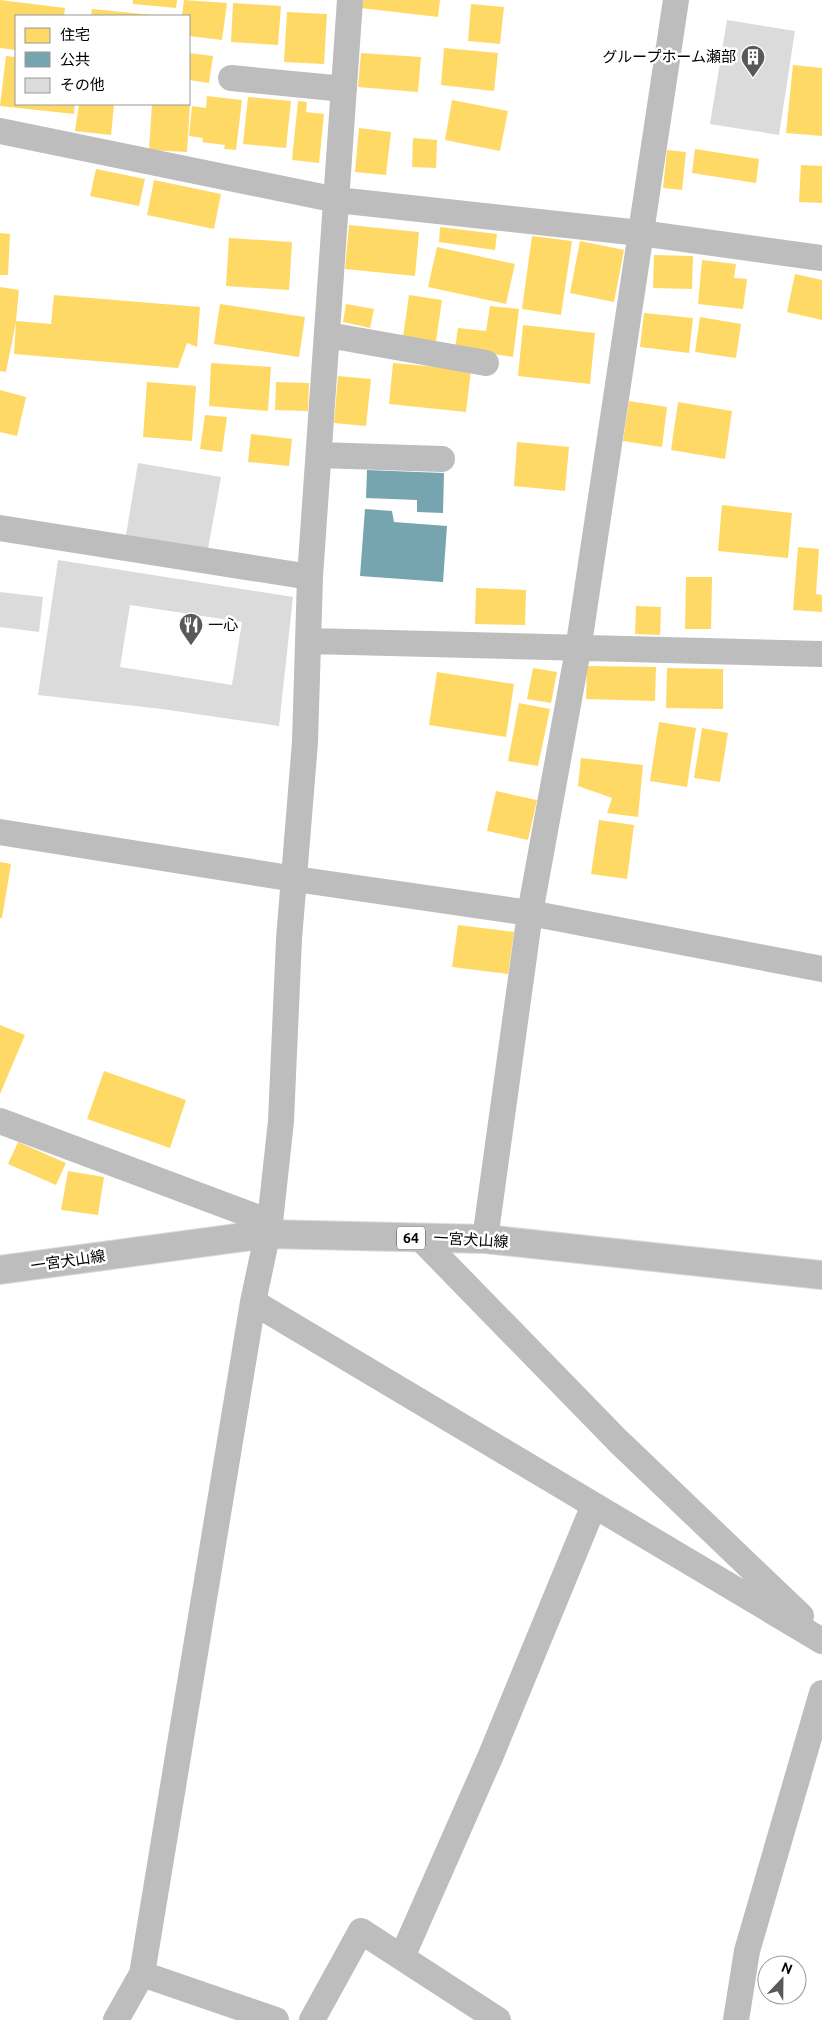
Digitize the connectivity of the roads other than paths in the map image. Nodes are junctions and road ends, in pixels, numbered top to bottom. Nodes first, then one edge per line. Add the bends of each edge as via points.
1 (350, 0) edge
2 (676, 0) edge
3 (231, 78) dead end
4 (344, 89) junction
5 (0, 131) edge
6 (337, 200) junction
7 (640, 233) junction
8 (822, 258) edge
9 (328, 335) junction
10 (486, 363) dead end
11 (319, 455) junction
12 (442, 459) dead end
13 (0, 528) edge
14 (310, 577) junction
15 (310, 641) junction
16 (578, 650) junction
17 (822, 654) edge
18 (0, 832) edge
19 (295, 879) junction
20 (530, 913) junction
21 (822, 969) edge
22 (0, 1121) edge
23 (268, 1228) junction
24 (420, 1238) junction
25 (485, 1239) junction
26 (0, 1270) edge
27 (822, 1275) edge
28 (253, 1302) junction
29 (594, 1505) junction
30 (822, 1636) edge
31 (822, 1641) edge
32 (822, 1693) edge
33 (402, 1957) junction
34 (142, 1974) junction
35 (116, 2020) edge
36 (276, 2020) edge
37 (312, 2020) edge
38 (498, 2020) edge
39 (736, 2020) edge

1 - 4 street
2 - 7 street
3 - 4 street
4 - 6 street
5 - 6 street
6 - 7 street
6 - 9 street
7 - 8 street
7 - 16 street
9 - 10 street
9 - 11 street
11 - 12 street
11 - 14 street
13 - 14 street
14 - 15 street
15 - 16 street
15 - 19 street
16 - 17 street
16 - 20 street
18 - 19 street
19 - 20 street
19 - 23 street via 289,939 281,1121
20 - 21 street
20 - 25 street
22 - 23 street
23 - 24 main road, 一宮犬山線 / 64
23 - 26 main road, 一宮犬山線 / 64
23 - 28 street
24 - 25 main road, 一宮犬山線 / 64
24 - 30 street via 618,1441
25 - 27 main road, 一宮犬山線 / 64
28 - 29 street
28 - 34 street
29 - 31 street
29 - 33 street via 492,1755
32 - 39 street via 747,1951
33 - 37 street via 361,1931
33 - 38 street
34 - 35 street
34 - 36 street

